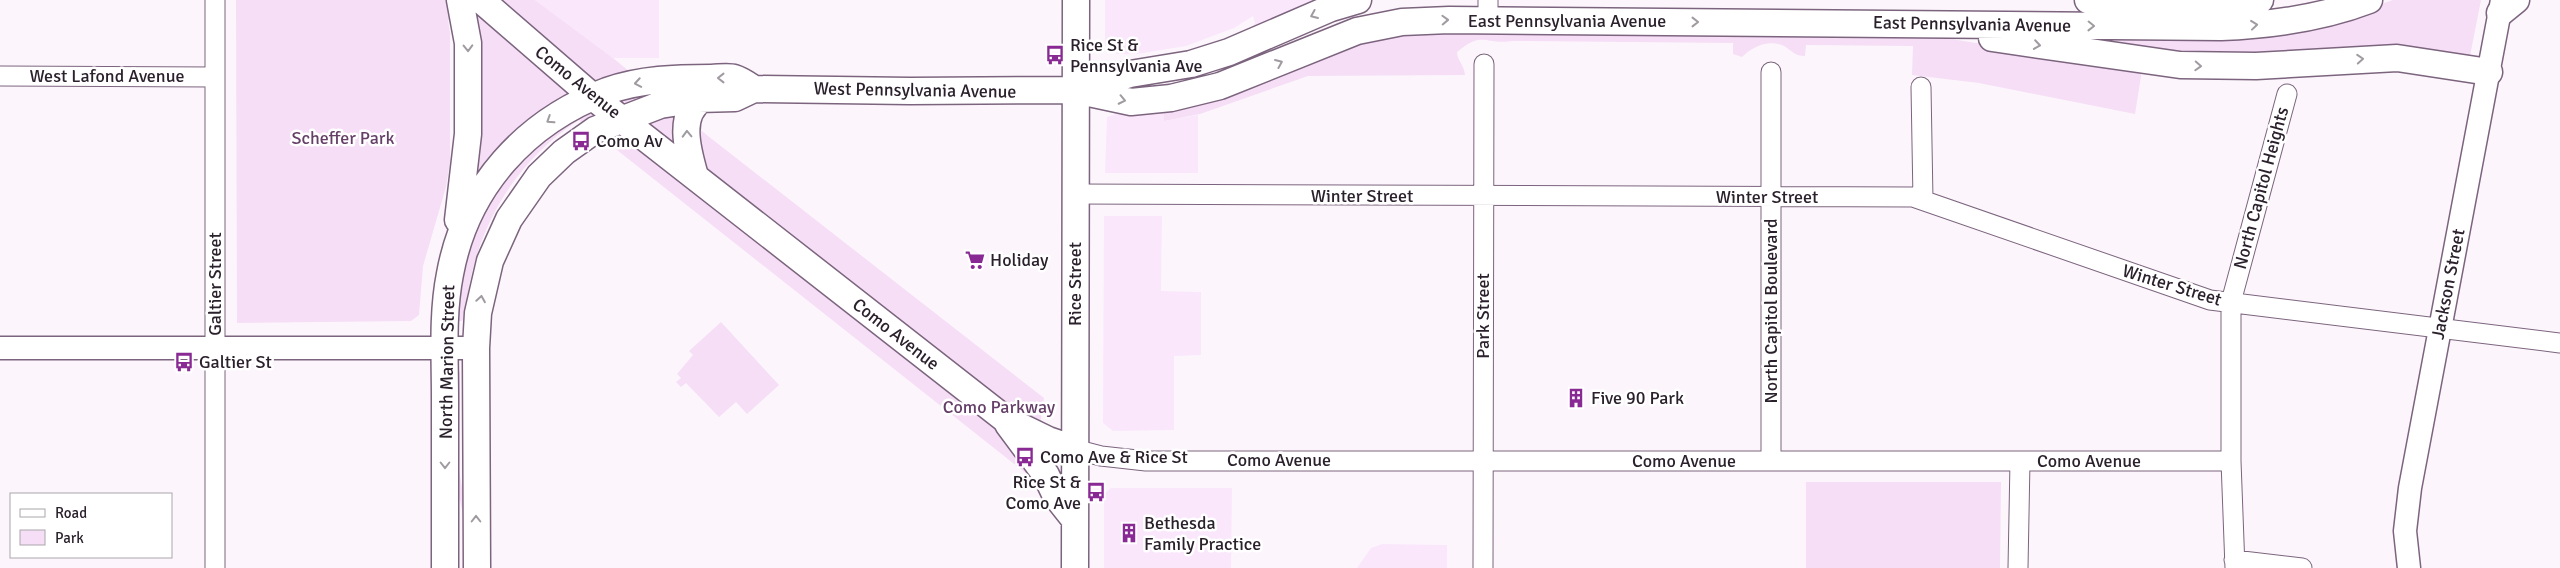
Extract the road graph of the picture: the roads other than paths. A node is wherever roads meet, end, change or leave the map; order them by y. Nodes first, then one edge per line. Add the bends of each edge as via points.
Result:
1 (215, 0) edge
2 (460, 0) edge
3 (481, 0) edge
4 (1076, 0) edge
5 (1358, 0) edge
6 (2088, 0) edge
7 (2260, 0) edge
8 (2369, 0) edge
9 (2506, 4) edge
10 (1488, 10) edge
11 (1902, 23) junction
12 (1484, 64) dead end
13 (1770, 72) dead end
14 (2489, 72) junction
15 (0, 76) edge
16 (214, 77) junction
17 (1921, 87) dead end
18 (754, 89) junction
19 (1075, 90) junction
20 (2287, 94) dead end
21 (593, 97) junction
22 (704, 98) junction
23 (621, 118) junction
24 (695, 176) junction
25 (1075, 194) junction
26 (1483, 196) junction
27 (1771, 197) junction
28 (1923, 200) junction
29 (455, 248) junction
30 (2231, 302) junction
31 (2440, 327) junction
32 (2560, 342) edge
33 (216, 347) junction
34 (446, 347) junction
35 (0, 348) edge
36 (476, 348) junction
37 (1005, 419) junction
38 (1074, 449) junction
39 (1483, 460) junction
40 (1771, 460) junction
41 (2020, 461) junction
42 (2231, 461) junction
43 (1075, 520) junction
44 (2235, 564) edge
45 (215, 568) edge
46 (445, 568) edge
47 (477, 568) edge
48 (1075, 568) edge
49 (1483, 568) edge
50 (2018, 568) edge
51 (2302, 568) edge
52 (2409, 568) edge

1 - 16 street, Galtier Street
2 -> 29 main road via 468,43 468,134
3 - 21 main road, Como Avenue
4 - 19 main road, Rice Street
5 -> 19 main road via 1331,8 1229,52 1191,64 1130,74
6 - 7 main road, East Pennsylvania Avenue via 2222,4
11 -> 8 main road, East Pennsylvania Avenue via 2239,26 2307,17
9 - 14 street, Jackson Street
10 -> 11 main road, East Pennsylvania Avenue
19 -> 10 main road, East Pennsylvania Avenue via 1131,102 1171,98 1220,86 1357,31
11 -> 14 main road via 2180,66 2256,66 2397,58
12 - 26 street, Park Street
13 - 27 street, North Capitol Boulevard
14 - 31 street, Jackson Street
15 - 16 street, West Lafond Avenue
16 - 33 street, Galtier Street
17 - 28 street
18 - 19 main road, West Pennsylvania Avenue
18 -> 21 main road, West Pennsylvania Avenue via 734,78 673,78 631,84
18 - 22 main road, West Pennsylvania Avenue via 735,98
19 - 25 main road, Rice Street
20 - 30 street, North Capitol Heights
21 - 23 main road, Como Avenue
21 -> 29 main road, North Marion Street via 542,125 507,156 478,195
22 - 23 main road, West Pennsylvania Avenue via 660,105
24 -> 22 main road via 688,146 687,121 693,106
23 - 24 main road, Como Avenue
36 -> 23 main road, North Marion Street via 478,313 486,272 503,230 518,205 539,176 564,152 595,130
24 - 37 main road, Como Avenue
25 - 26 street, Winter Street
25 - 38 main road, Rice Street
26 - 27 street, Winter Street
26 - 39 street, Park Street
27 - 28 street, Winter Street via 1913,197
27 - 40 street, North Capitol Boulevard
28 - 30 street, Winter Street via 2210,300
29 - 34 main road, North Marion Street via 446,307
30 - 31 street, Winter Street
30 - 42 street, North Capitol Heights
31 - 32 street, Winter Street
31 - 52 street, Jackson Street via 2407,510 2406,556
33 - 34 street
33 - 35 street
33 - 45 street, Galtier Street
34 - 36 street
34 -> 46 main road, North Marion Street
47 -> 36 main road, North Marion Street
37 - 38 main road, Como Avenue
37 - 43 main road
38 - 39 street, Como Avenue via 1101,456 1146,460
38 - 43 main road, Rice Street
39 - 40 street, Como Avenue
39 - 49 street, Park Street
40 - 41 street, Como Avenue
41 - 42 street, Como Avenue
41 - 50 street
42 - 44 street, North Capitol Heights
43 - 48 main road, Rice Street
44 - 51 street

